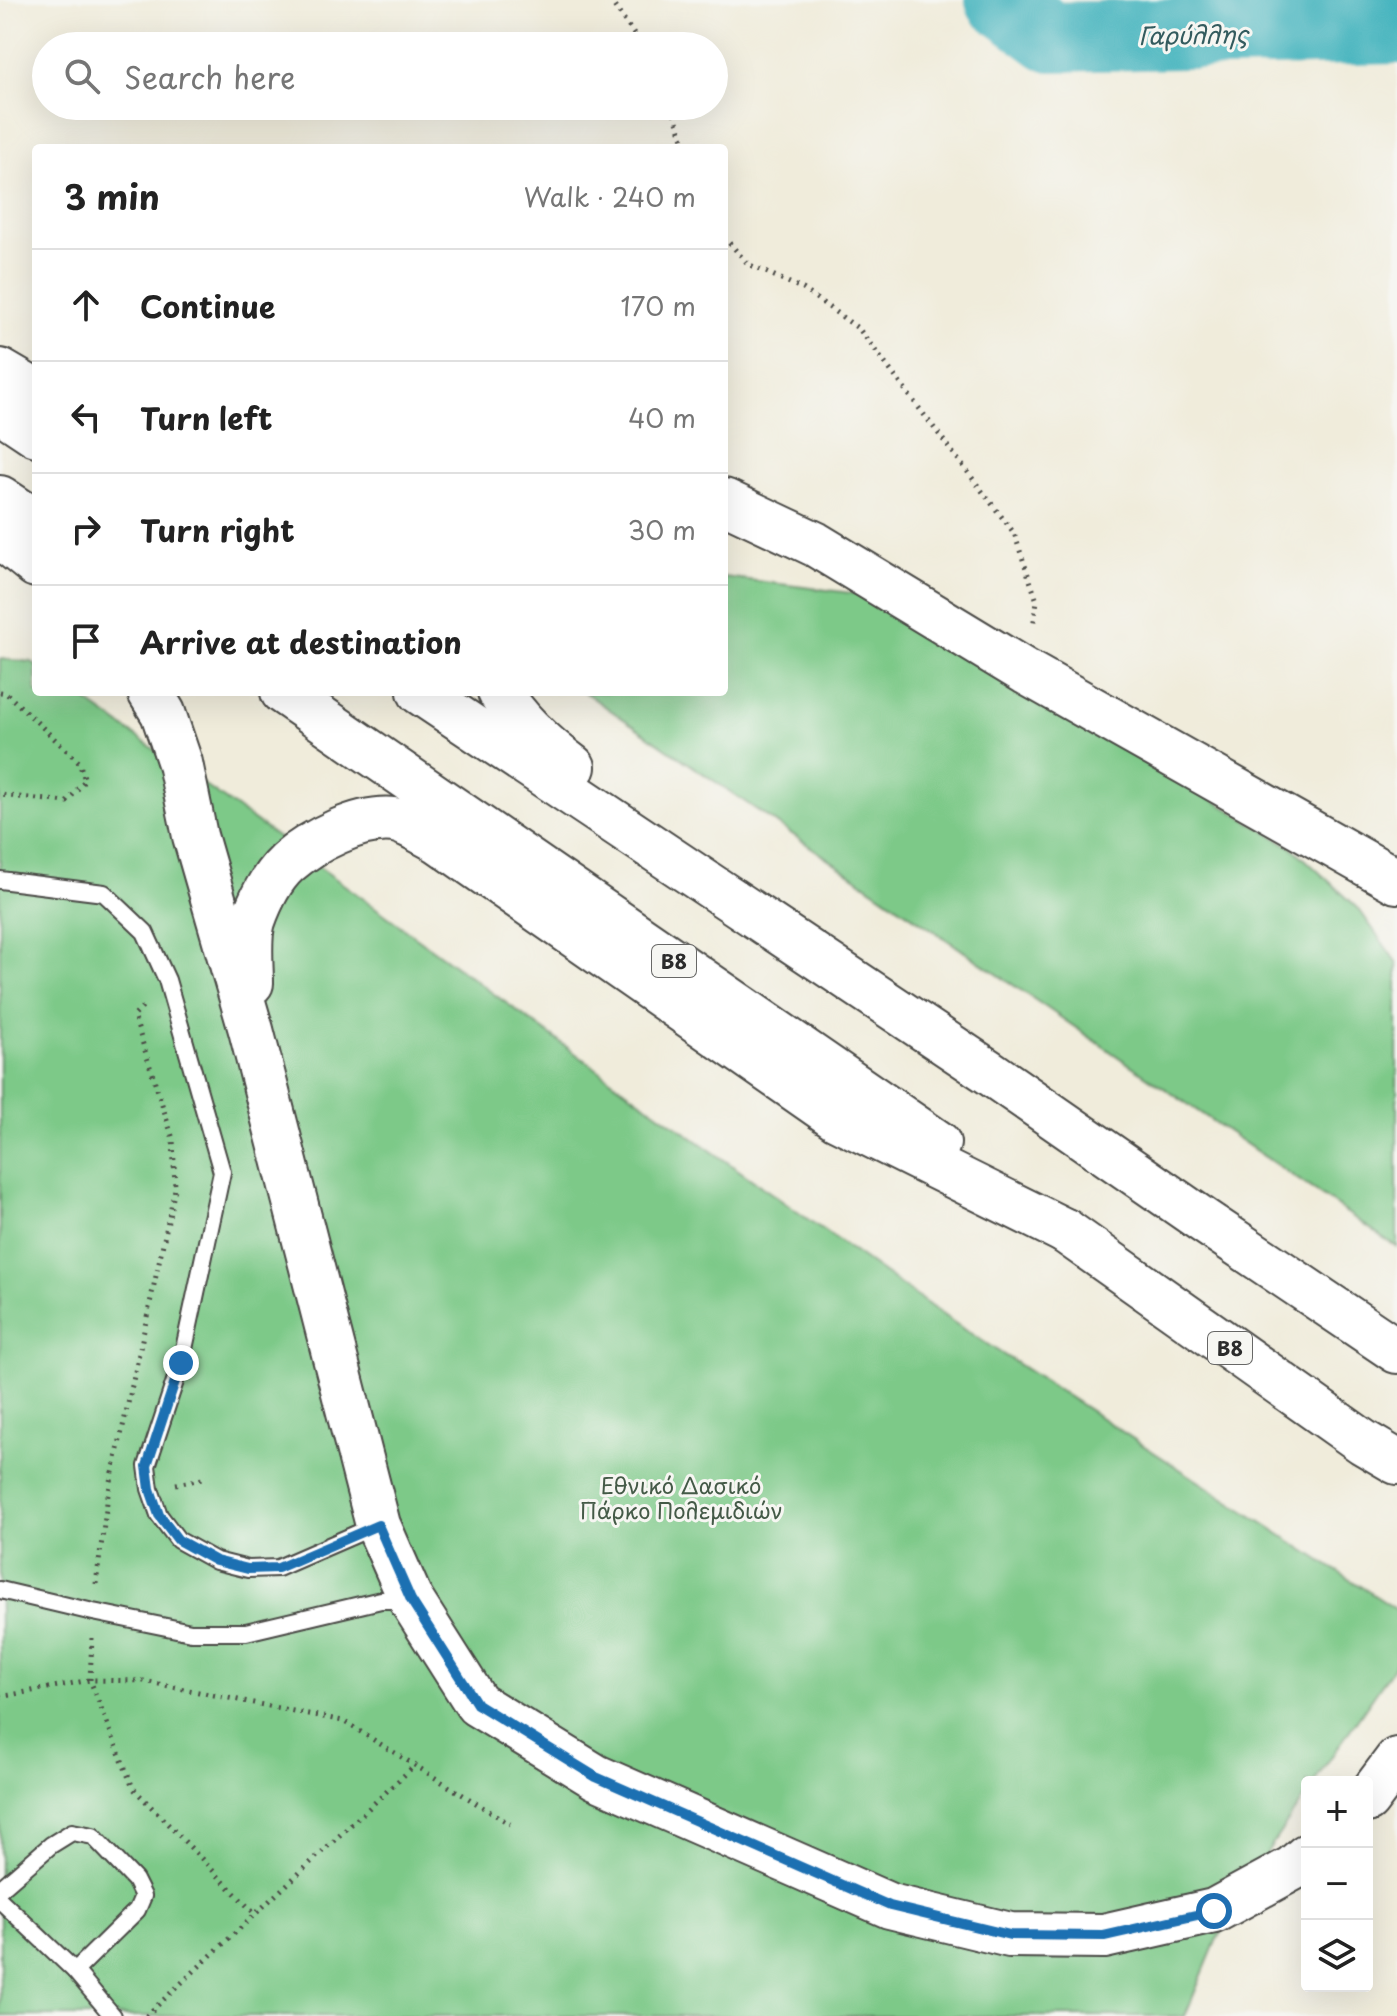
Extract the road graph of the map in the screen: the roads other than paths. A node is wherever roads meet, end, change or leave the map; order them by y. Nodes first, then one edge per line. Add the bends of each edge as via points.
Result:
1 (0, 371) edge
2 (32, 390) edge
3 (0, 410) edge
4 (32, 431) edge
5 (0, 498) edge
6 (728, 503) edge
7 (32, 519) edge
8 (0, 536) edge
9 (32, 562) edge
10 (152, 696) edge
11 (289, 696) edge
12 (426, 696) edge
13 (502, 696) edge
14 (0, 880) edge
15 (1397, 881) edge
16 (251, 1030) junction
17 (989, 1072) junction
18 (1065, 1231) junction
19 (1397, 1351) edge
20 (1397, 1462) edge
21 (378, 1525) junction
22 (0, 1590) edge
23 (411, 1600) junction
24 (1397, 1760) edge
25 (1373, 1792) edge
26 (1301, 1861) edge
27 (0, 1889) edge
28 (0, 1900) edge
29 (75, 1971) junction
30 (113, 2016) edge

1 - 2 main road
3 - 4 main road
5 - 7 main road
6 - 15 main road via 815,544 1026,672
8 - 9 main road
10 - 16 main road via 180,763 195,836
11 - 18 main road, B8
12 - 17 main road
13 - 17 main road via 548,748
14 - 21 lane via 104,893 145,932 167,980 222,1172 181,1363 147,1466 159,1515 178,1540 216,1561 248,1569 278,1568
16 - 18 main road via 252,925 265,892 286,865 338,830 395,820 439,841 837,1118
16 - 21 main road
17 - 19 main road
18 - 20 main road, B8
21 - 23 main road
22 - 23 lane via 191,1632 246,1632 381,1600
23 - 26 main road via 477,1704 596,1777 890,1906 1010,1935 1104,1936 1214,1911
24 - 25 main road
27 - 29 lane via 72,1832 93,1836 135,1880 143,1896 137,1910
28 - 29 lane
29 - 30 lane

